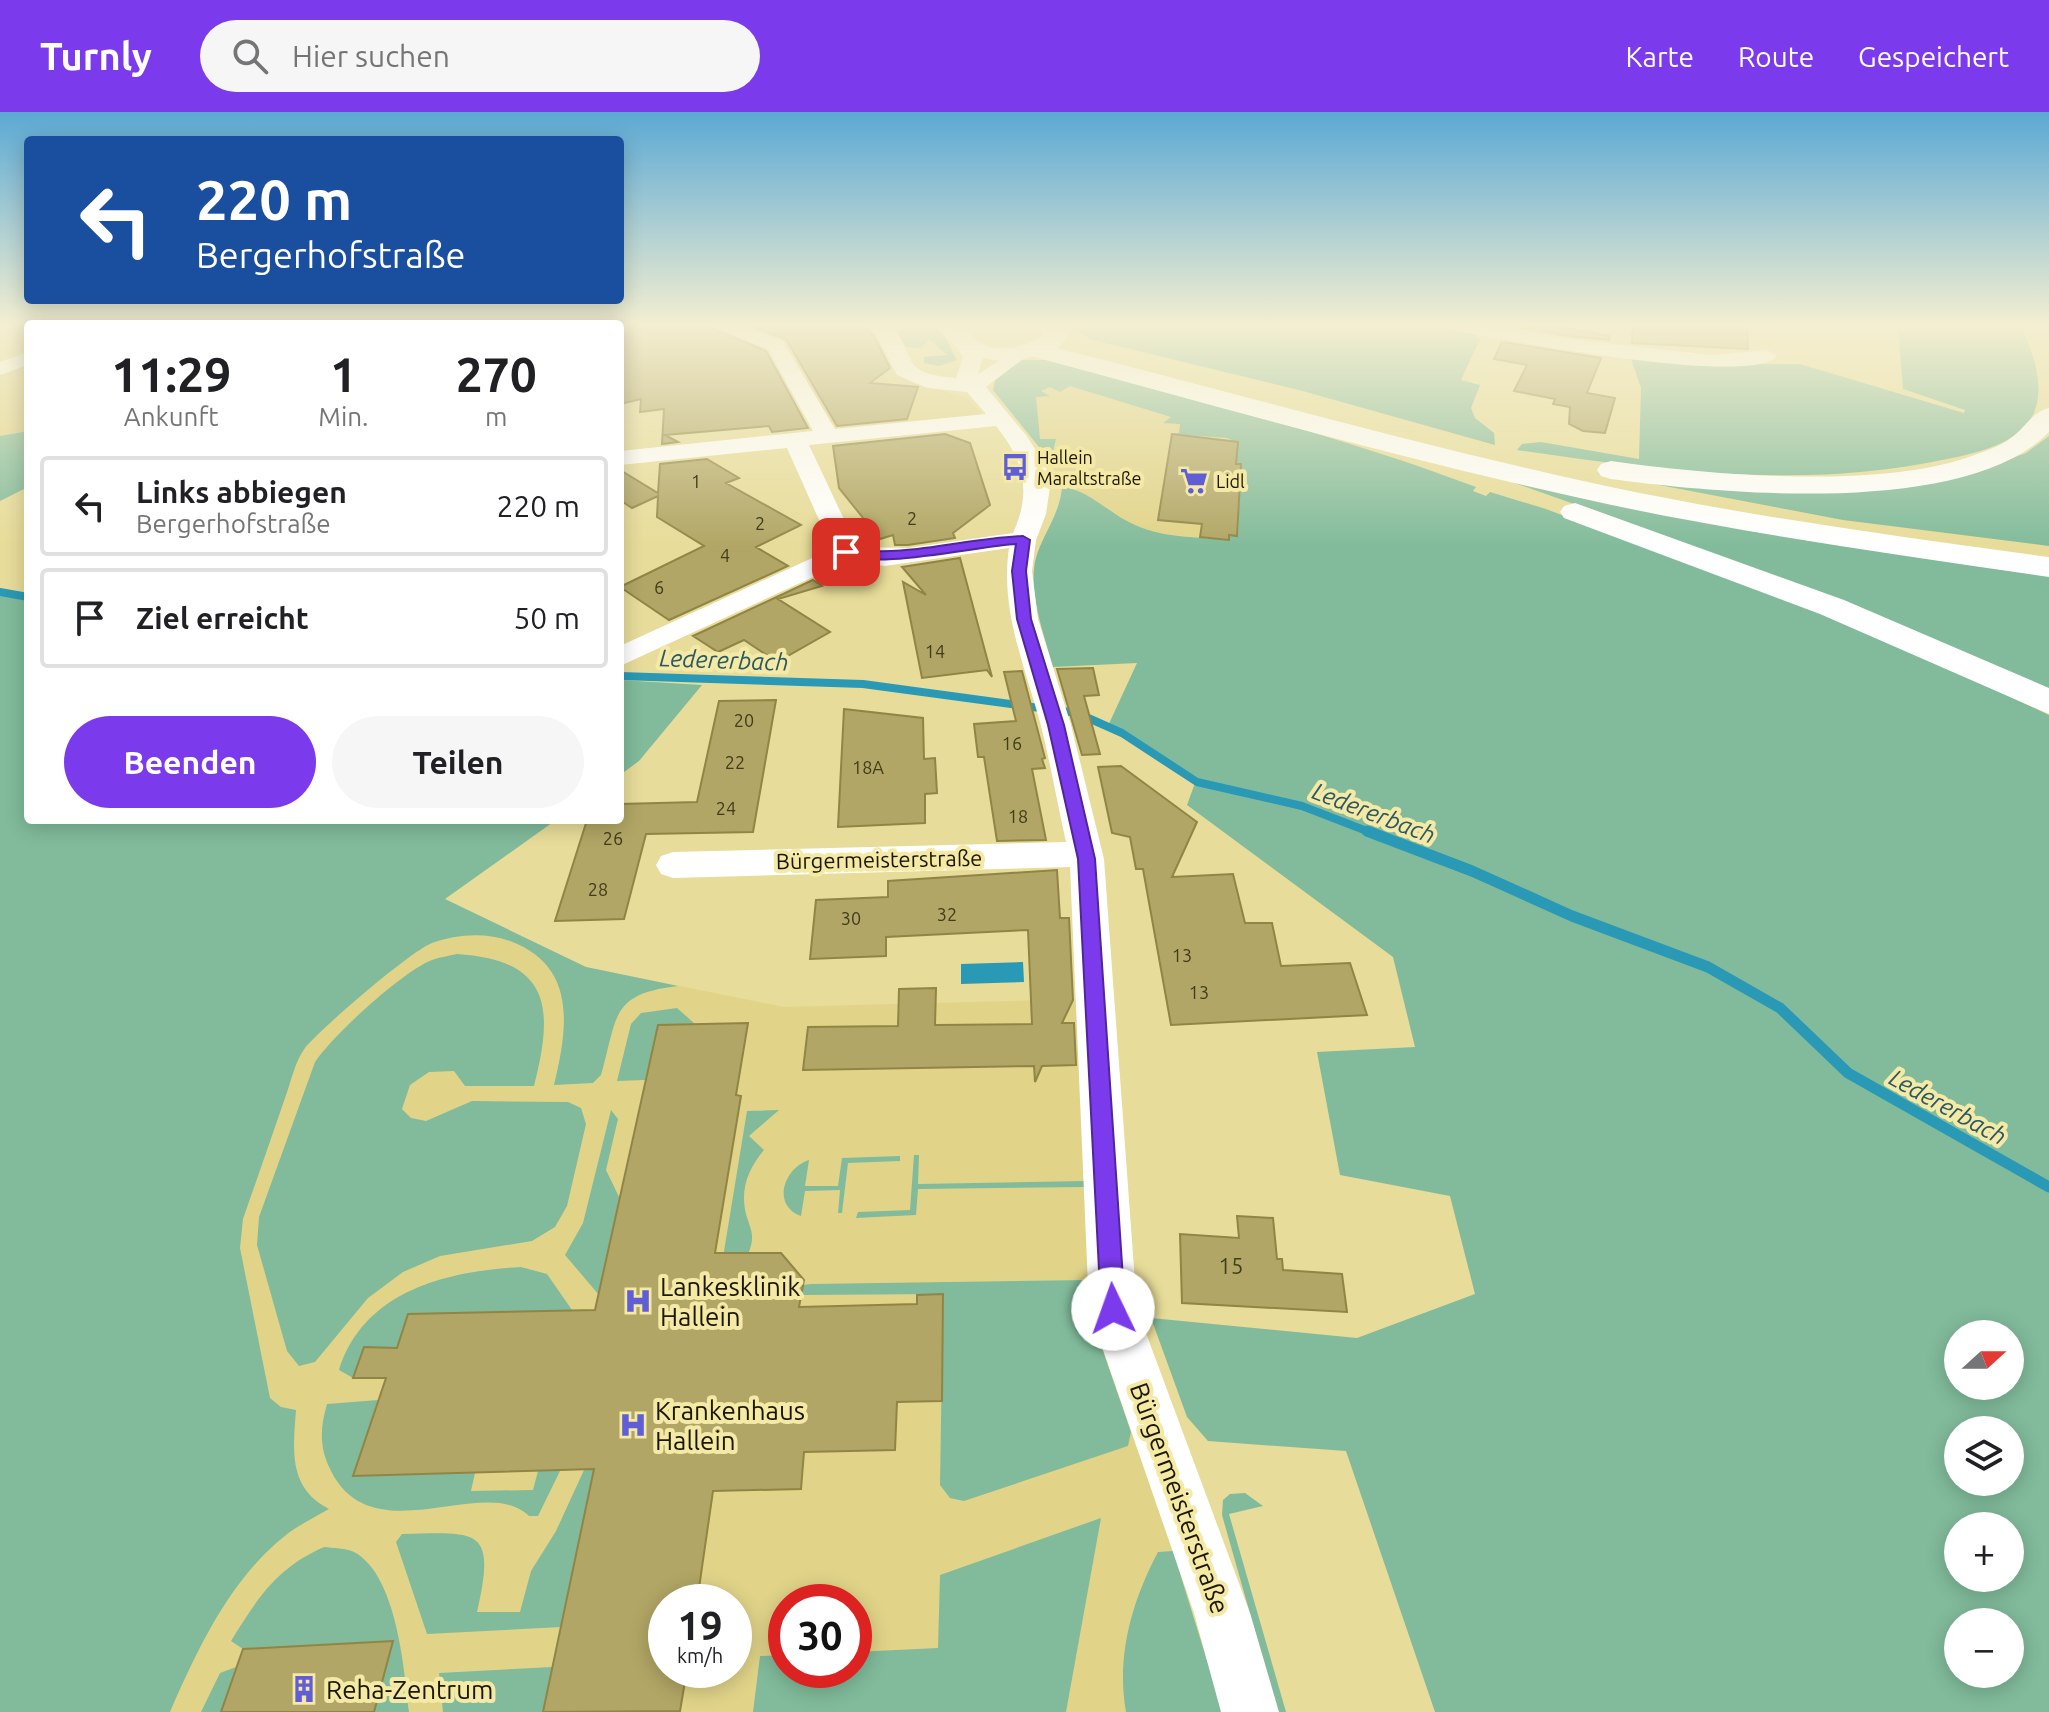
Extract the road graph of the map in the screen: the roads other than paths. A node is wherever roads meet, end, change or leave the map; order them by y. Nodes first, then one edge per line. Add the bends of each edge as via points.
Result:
1 (807, 398) edge
2 (990, 398) edge
3 (1234, 398) edge
4 (1274, 398) edge
5 (2049, 416) edge
6 (1001, 419) junction
7 (1365, 437) junction
8 (826, 438) junction
9 (1440, 441) junction
10 (796, 442) junction
11 (624, 458) edge
12 (1023, 540) junction
13 (846, 552) junction
14 (2049, 553) edge
15 (2049, 567) edge
16 (624, 655) edge
17 (2049, 702) edge
18 (1086, 854) junction
19 (673, 865) dead end
20 (1250, 1712) edge

1 - 8 street
2 - 6 street, Bürgermeisterstraße
3 - 7 main road
4 - 9 main road
5 - 9 main road via 2035,434 1981,463 1912,477 1837,483 1628,473
6 - 8 street
6 - 12 street, Bürgermeisterstraße via 1034,466 1038,487
7 - 15 main road via 1694,513
7 - 17 main road via 1832,607
8 - 10 street
9 - 14 main road via 1528,466 1790,517
10 - 11 street
10 - 13 street
12 - 13 street via 876,558
12 - 18 street, Bürgermeisterstraße via 1019,571 1024,619
13 - 16 street
18 - 19 street, Bürgermeisterstraße
18 - 20 street, Bürgermeisterstraße via 1113,1309 1222,1613

